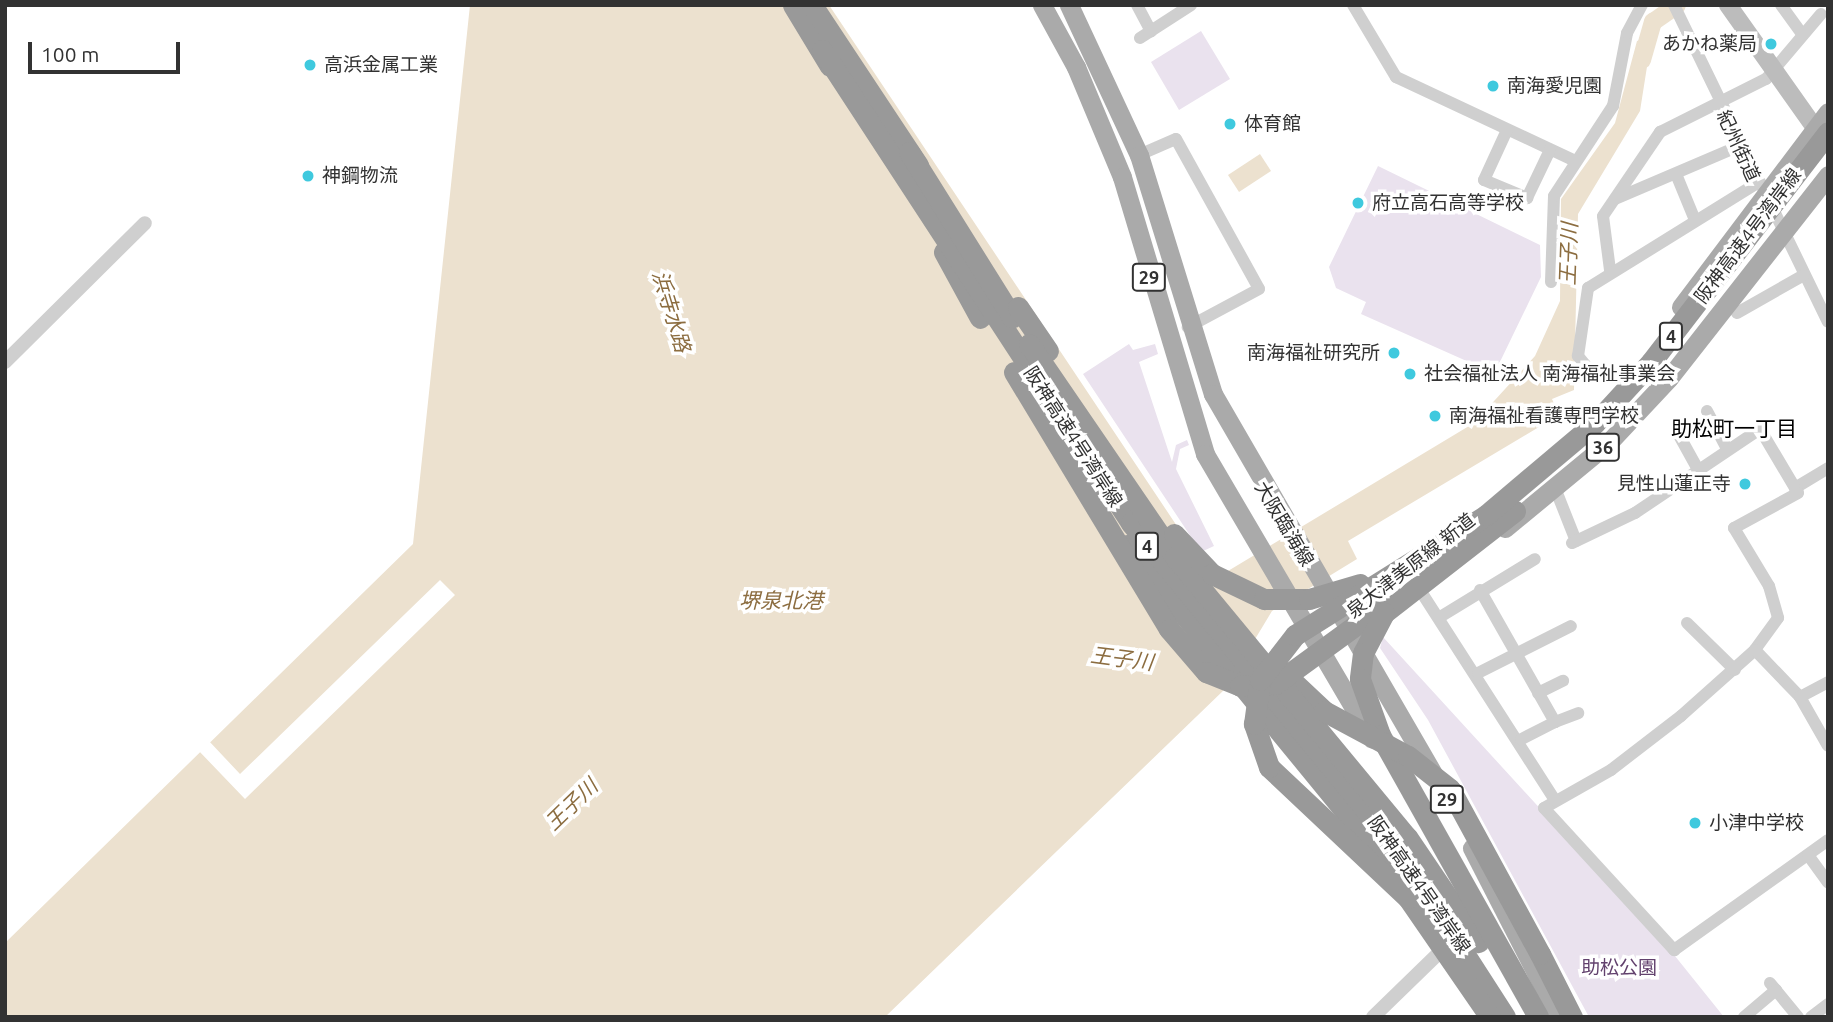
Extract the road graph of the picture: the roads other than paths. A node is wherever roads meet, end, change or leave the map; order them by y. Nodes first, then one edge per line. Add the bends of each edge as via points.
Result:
1 (793, 5) edge
2 (812, 5) edge
3 (1042, 5) edge
4 (1069, 5) edge
5 (1137, 5) edge
6 (1353, 5) edge
7 (1642, 5) edge
8 (1781, 5) edge
9 (1185, 7) edge
10 (1734, 8) edge
11 (1676, 10) edge
12 (1822, 11) edge
13 (1151, 30) junction
14 (1803, 35) junction
15 (1140, 38) dead end
16 (822, 50) junction
17 (1773, 70) junction
18 (1719, 105) junction
19 (1828, 112) edge
20 (1507, 130) junction
21 (1822, 130) edge
22 (1739, 146) junction
23 (1828, 146) edge
24 (1550, 150) junction
25 (909, 152) junction
26 (1139, 155) junction
27 (1828, 155) edge
28 (1575, 161) junction
29 (1676, 174) junction
30 (1828, 175) edge
31 (1759, 191) junction
32 (1615, 199) junction
33 (1695, 220) junction
34 (145, 223) dead end
35 (1782, 234) junction
36 (1610, 270) junction
37 (1804, 275) junction
38 (1551, 282) dead end
39 (1737, 313) dead end
40 (1828, 322) edge
41 (1188, 327) junction
42 (5, 362) edge
43 (1625, 378) junction
44 (1707, 411) dead end
45 (1044, 420) junction
46 (1680, 437) dead end
47 (1727, 449) junction
48 (1828, 468) edge
49 (1698, 470) junction
50 (1555, 488) junction
51 (1795, 488) junction
52 (1490, 520) junction
53 (1175, 557) junction
54 (1535, 559) dead end
55 (1420, 590) junction
56 (1480, 590) junction
57 (1344, 617) junction
58 (1440, 617) junction
59 (1687, 623) dead end
60 (1571, 626) dead end
61 (1359, 640) junction
62 (1320, 650) junction
63 (1755, 650) junction
64 (1516, 654) junction
65 (1735, 670) junction
66 (1478, 673) junction
67 (1563, 681) dead end
68 (1826, 686) edge
69 (1538, 693) junction
70 (1800, 697) junction
71 (1577, 713) dead end
72 (1555, 722) junction
73 (1521, 739) junction
74 (1828, 746) edge
75 (1555, 800) junction
76 (1828, 840) edge
77 (1808, 855) junction
78 (1828, 883) edge
79 (1476, 920) junction
80 (1449, 943) junction
81 (1828, 1004) edge
82 (1749, 1009) edge
83 (1373, 1017) edge
84 (1490, 1017) edge
85 (1495, 1017) edge
86 (1505, 1017) edge
87 (1521, 1017) edge
88 (1530, 1017) edge
89 (1538, 1017) edge
90 (1559, 1017) edge
91 (1572, 1017) edge
92 (1798, 1017) edge
93 (1811, 1017) edge

1 - 16 highway, 阪神高速4号湾岸線 / 4
2 - 25 highway, 阪神高速4号湾岸線 / 4
3 - 62 main road, 大阪臨海線 / 29 via 1076,67 1122,177 1205,454
4 - 26 main road, 大阪臨海線 / 29
5 - 13 street
6 - 20 street via 1396,77
7 - 28 street via 1627,33 1613,106
8 - 14 street
9 - 13 street
10 - 17 main road
11 - 18 street, 紀州街道
12 - 14 street
13 - 15 street
14 - 17 street
16 - 45 highway, bridge
16 - 86 highway, 阪神高速4号湾岸線 / 4, bridge via 1131,523 1395,846
17 - 18 street
17 - 21 main road
18 - 22 street, 紀州街道
18 - 32 street via 1660,132
19 - 21 main road, 泉大津美原線 新道 / 36
20 - 24 street
20 - 24 street via 1484,180 1527,198
21 - 23 main road
21 - 31 main road, 泉大津美原線 新道 / 36
21 - 52 highway, 阪神高速4号湾岸線 / 4, bridge via 1623,393
22 - 29 street
22 - 31 street, 紀州街道
24 - 28 street
25 - 52 highway, bridge via 1150,502 1223,582 1278,601 1324,596 1379,576
25 - 53 highway, 阪神高速4号湾岸線 / 4, bridge
26 - 41 main road, 大阪臨海線 / 29
26 - 41 street via 1176,139 1259,289
27 - 52 highway, 阪神高速4号湾岸線 / 4, bridge via 1632,404
28 - 38 street via 1549,215
29 - 32 street
29 - 33 street
30 - 35 main road, 泉大津美原線 新道 / 36
31 - 33 street
31 - 35 street, 紀州街道
31 - 43 main road, 泉大津美原線 新道 / 36
32 - 36 street via 1603,216
33 - 36 street
34 - 42 street
35 - 37 street, 紀州街道
35 - 50 main road, 泉大津美原線 新道 / 36 via 1669,378
36 - 43 street via 1588,288 1577,356 1588,368
37 - 39 street
37 - 40 street, 紀州街道
41 - 57 main road, 大阪臨海線 / 29 via 1229,429
43 - 57 main road, 泉大津美原線 新道 / 36 via 1502,497
44 - 47 street
45 - 52 highway, bridge via 1180,645 1206,672 1240,686 1275,684 1296,674
45 - 80 highway, bridge via 1167,598 1329,787
46 - 49 street
47 - 49 street
47 - 51 street via 1760,429
48 - 51 street
49 - 50 street via 1635,513 1574,542
50 - 55 main road, 泉大津美原線 新道 / 36
51 - 63 street via 1798,493 1734,528 1778,607 1778,618
52 - 84 highway, bridge via 1295,635 1265,670 1254,709 1262,753 1279,779 1402,891
52 - 89 highway, bridge via 1384,613 1363,653 1360,679 1380,736
53 - 87 highway, 阪神高速4号湾岸線 / 4, bridge via 1407,837
53 - 91 highway, bridge via 1324,711 1408,756 1450,789
54 - 56 street
55 - 58 street
55 - 61 main road, 泉大津美原線 新道 / 36
56 - 58 street
56 - 64 street
57 - 61 main road, 大阪臨海線 / 29
57 - 62 main road, 泉大津美原線 新道 / 36
58 - 66 street
59 - 65 street
60 - 64 street
61 - 62 main road, 泉大津美原線 新道 / 36
61 - 90 main road, 大阪臨海線 / 29
62 - 79 main road, 大阪臨海線 / 29
63 - 65 street
63 - 70 street
64 - 66 street
64 - 69 street
65 - 75 street via 1611,769
66 - 73 street
67 - 69 street
68 - 70 street
69 - 72 street
70 - 74 street
71 - 72 street
72 - 73 street
73 - 75 street
75 - 77 street via 1544,807 1674,950
76 - 77 street
77 - 78 street
79 - 80 street
79 - 88 main road, 大阪臨海線 / 29
80 - 83 street
80 - 85 main road
81 - 93 street
82 - 92 street via 1773,986

